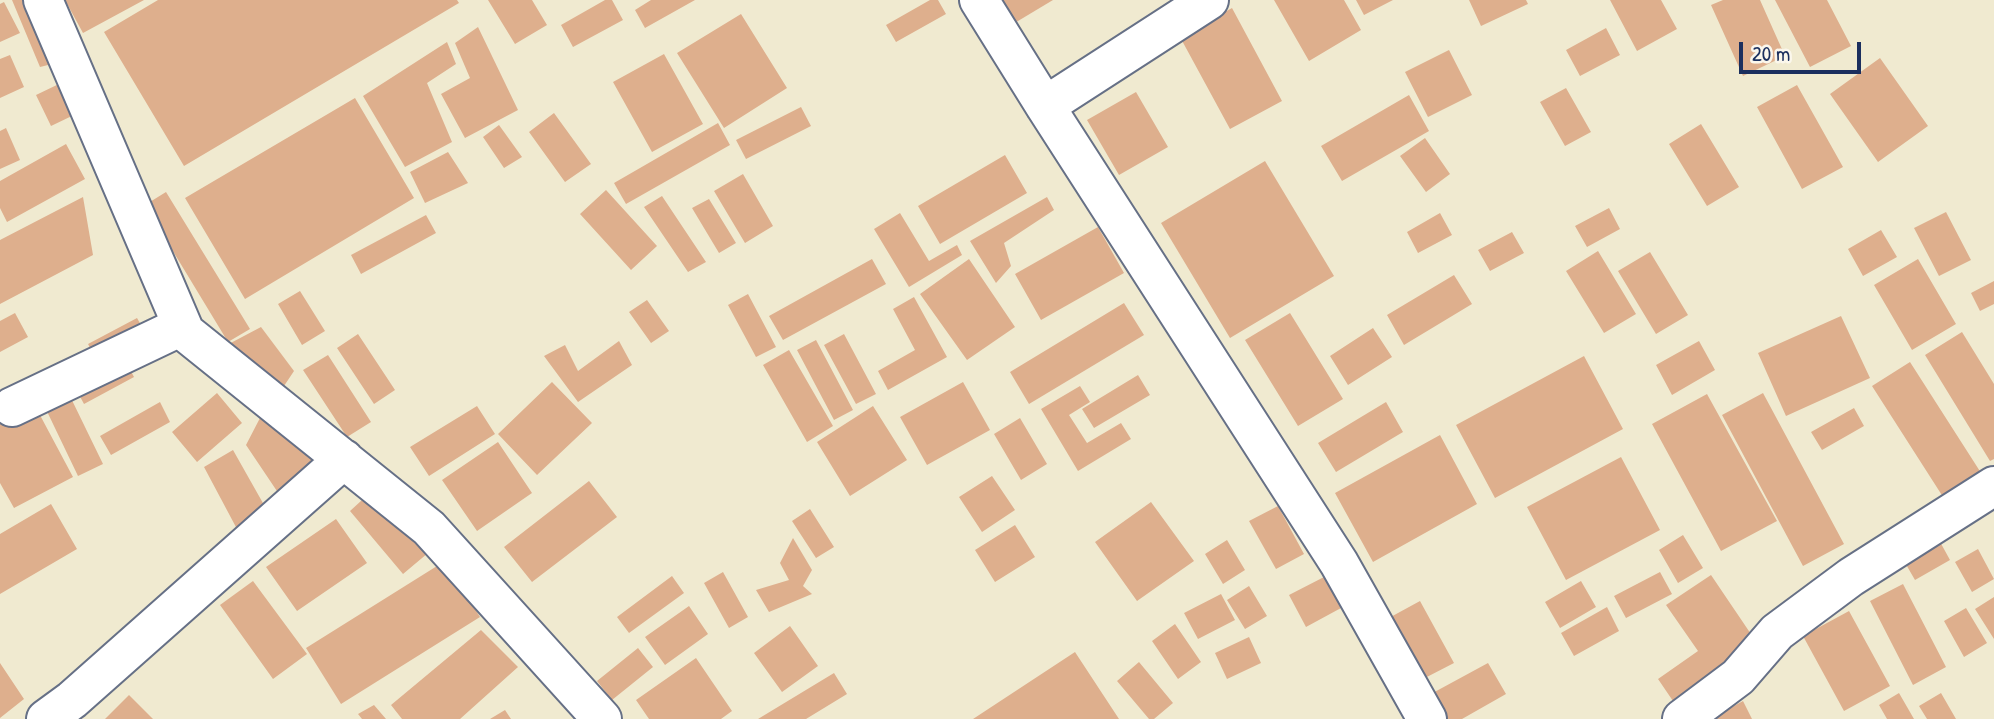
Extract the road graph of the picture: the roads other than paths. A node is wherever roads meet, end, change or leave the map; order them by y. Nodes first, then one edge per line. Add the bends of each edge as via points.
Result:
1 (43, 0) edge
2 (979, 0) edge
3 (1209, 0) edge
4 (1045, 106) junction
5 (182, 326) junction
6 (12, 408) dead end
7 (344, 459) junction
8 (1994, 486) edge
9 (46, 719) edge
10 (602, 719) edge
11 (1427, 719) edge
12 (1682, 719) edge

1 - 5 street
2 - 4 street
3 - 4 street
4 - 11 street via 1339,563
5 - 6 street
5 - 7 street
7 - 9 street
7 - 10 street via 429,528
8 - 12 street via 1851,577 1787,624 1738,677

